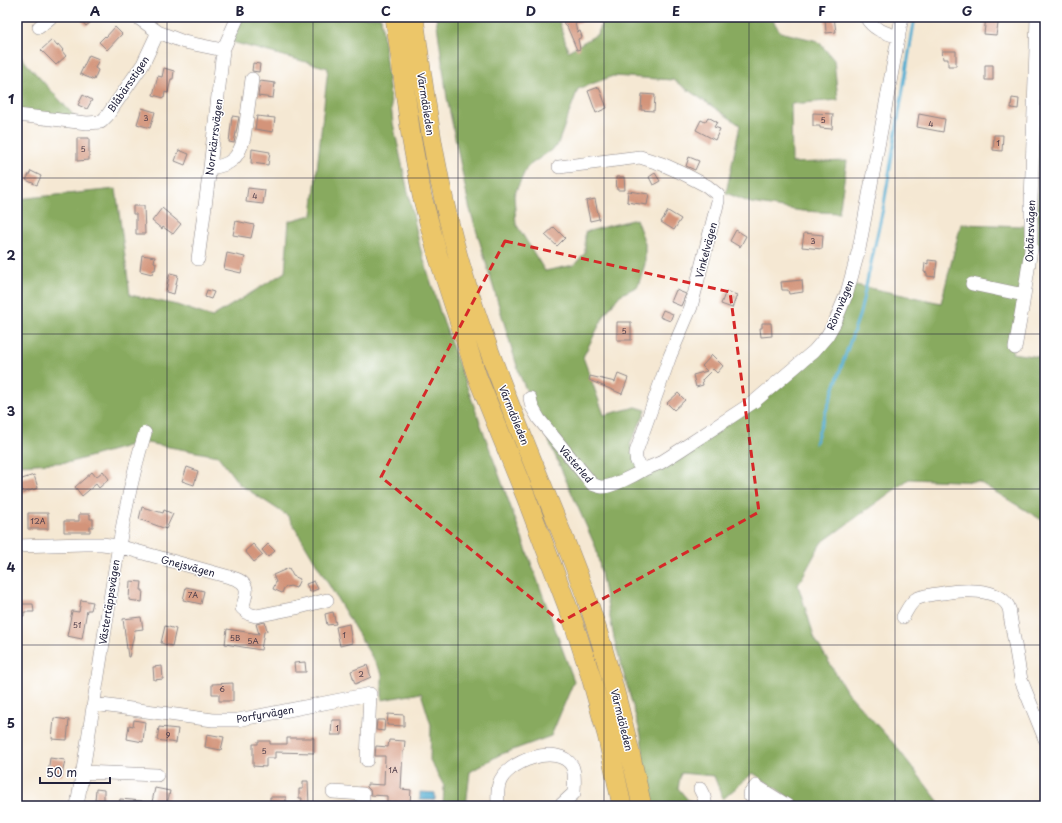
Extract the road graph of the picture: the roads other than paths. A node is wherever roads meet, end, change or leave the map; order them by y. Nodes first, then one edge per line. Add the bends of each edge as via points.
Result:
1 (51, 17) edge
2 (137, 17) edge
3 (238, 17) edge
4 (395, 17) edge
5 (414, 17) edge
6 (866, 17) edge
7 (902, 17) edge
8 (1037, 17) edge
9 (39, 27) dead end
10 (158, 32) junction
11 (899, 37) junction
12 (223, 50) junction
13 (252, 79) dead end
14 (17, 115) edge
15 (559, 167) dead end
16 (210, 168) junction
17 (198, 259) dead end
18 (972, 284) dead end
19 (1024, 295) junction
20 (1015, 348) dead end
21 (530, 398) dead end
22 (145, 433) dead end
23 (641, 466) junction
24 (17, 546) edge
25 (118, 546) junction
26 (328, 600) dead end
27 (903, 617) dead end
28 (94, 704) junction
29 (1045, 739) edge
30 (367, 760) dead end
31 (82, 772) junction
32 (157, 775) dead end
33 (700, 789) dead end
34 (333, 792) dead end
35 (76, 806) edge
36 (363, 806) edge
37 (498, 806) edge
38 (560, 806) edge
39 (622, 806) edge
40 (642, 806) edge
41 (706, 806) edge
42 (765, 806) edge
43 (788, 806) edge

1 - 9 street
2 - 10 street
3 - 12 street, Norrkärrsvägen
4 - 39 highway, Värmdöleden via 411,136 422,196 438,256 477,376 573,621 607,735
5 - 40 highway, Värmdöleden via 424,96 452,235 502,387 592,613 614,688
6 - 11 street via 874,27
7 - 11 street, Rönnvägen
8 - 19 street, Oxbärsvägen via 1031,249
10 - 12 street via 184,42
10 - 14 street, Blåbärsstigen via 143,64 101,122 87,123
11 - 23 street, Rönnvägen via 859,248 847,293 827,336 814,352 755,401 660,463
12 - 16 street, Norrkärrsvägen
13 - 16 street via 241,148 225,165
15 - 23 street, Vinkelvägen via 640,157 682,173 718,195 691,307 670,356 636,452 635,458
16 - 17 street, Norrkärrsvägen
18 - 19 street
19 - 20 street, Oxbärsvägen
21 - 23 street, Västerled via 538,419 592,484 602,487 628,478
22 - 25 street, Västertäppsvägen
24 - 25 street, Gnejsvägen
25 - 26 street, Gnejsvägen via 240,581 246,589 242,608 256,616
25 - 28 street, Västertäppsvägen
27 - 29 street via 912,602 928,595 977,591 992,594 1003,601 1008,606 1021,680
28 - 30 street, Porfyrvägen via 213,720 238,720 370,694
28 - 31 street, Västertäppsvägen
31 - 32 street
31 - 35 street, Västertäppsvägen
33 - 41 street
34 - 36 street via 363,794
37 - 38 street via 499,785 503,776 528,759 542,756 555,756 572,766 575,778 574,794
42 - 43 street via 750,795 756,786

